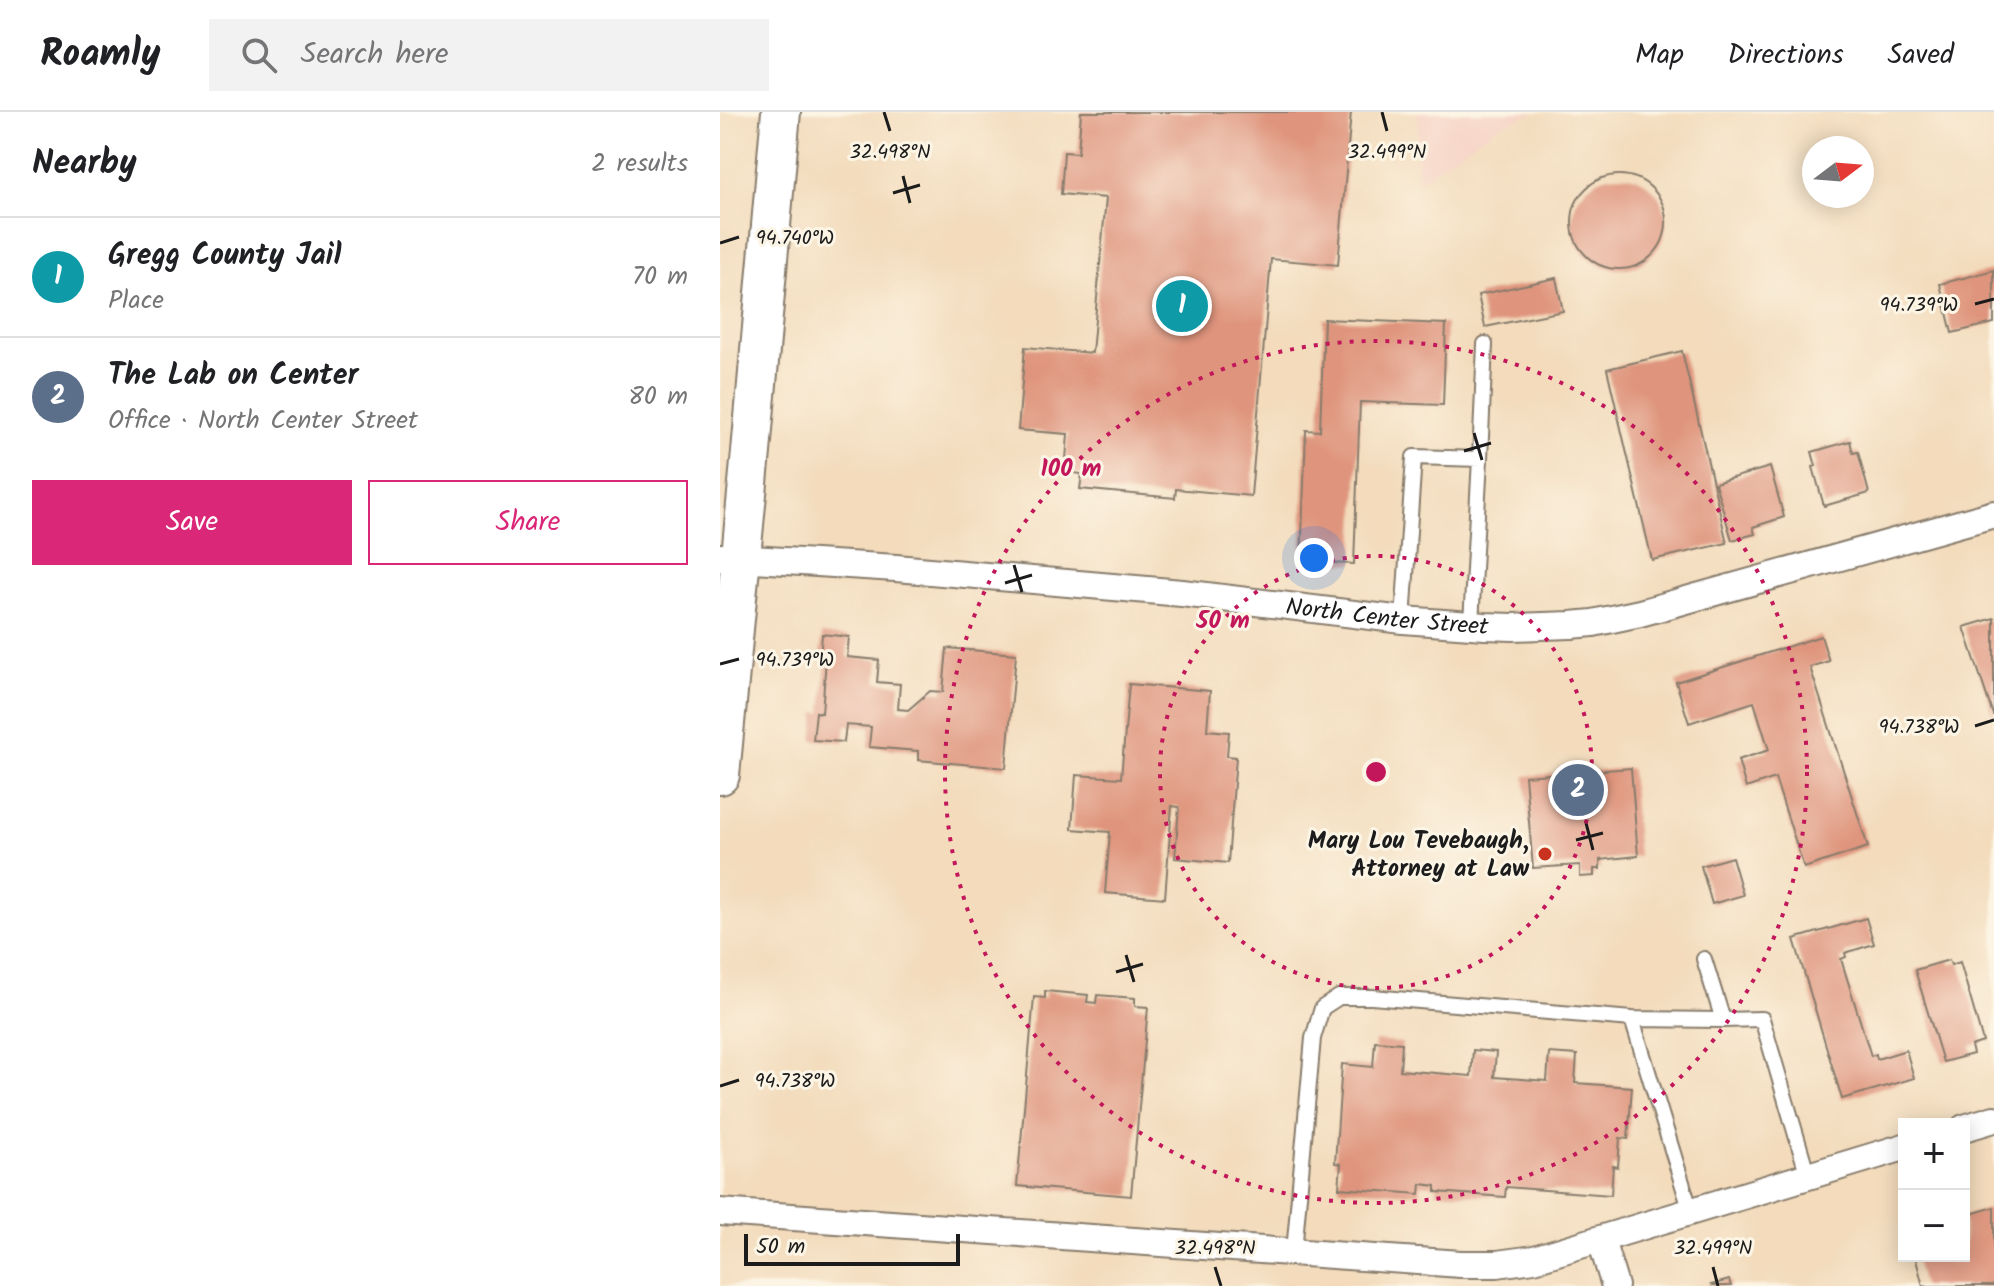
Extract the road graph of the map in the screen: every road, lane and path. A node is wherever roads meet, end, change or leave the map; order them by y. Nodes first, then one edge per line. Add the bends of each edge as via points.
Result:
1 (781, 112) edge
2 (1485, 344) dead end
3 (1480, 459) junction
4 (1994, 514) edge
5 (730, 558) edge
6 (1403, 620) junction
7 (1471, 624) junction
8 (720, 775) edge
9 (1704, 959) dead end
10 (1632, 1019) junction
11 (1723, 1020) junction
12 (1994, 1119) edge
13 (1970, 1126) edge
14 (1898, 1149) edge
15 (1808, 1176) junction
16 (720, 1212) edge
17 (1691, 1212) junction
18 (1601, 1240) junction
19 (1294, 1252) junction
20 (1615, 1286) edge

1 - 5 street
2 - 3 lane
3 - 6 lane via 1414,457
3 - 7 lane
4 - 7 street, North Center Street via 1609,620 1545,627
5 - 6 street, North Center Street via 1182,593
5 - 8 street
6 - 7 street, North Center Street
9 - 11 lane
10 - 11 lane
10 - 17 lane
10 - 19 lane via 1372,997 1339,997 1322,1008 1313,1038
11 - 15 lane via 1762,1019
12 - 13 street
14 - 15 street
15 - 17 street
16 - 19 street
17 - 18 street
18 - 19 street via 1497,1264
18 - 20 street

